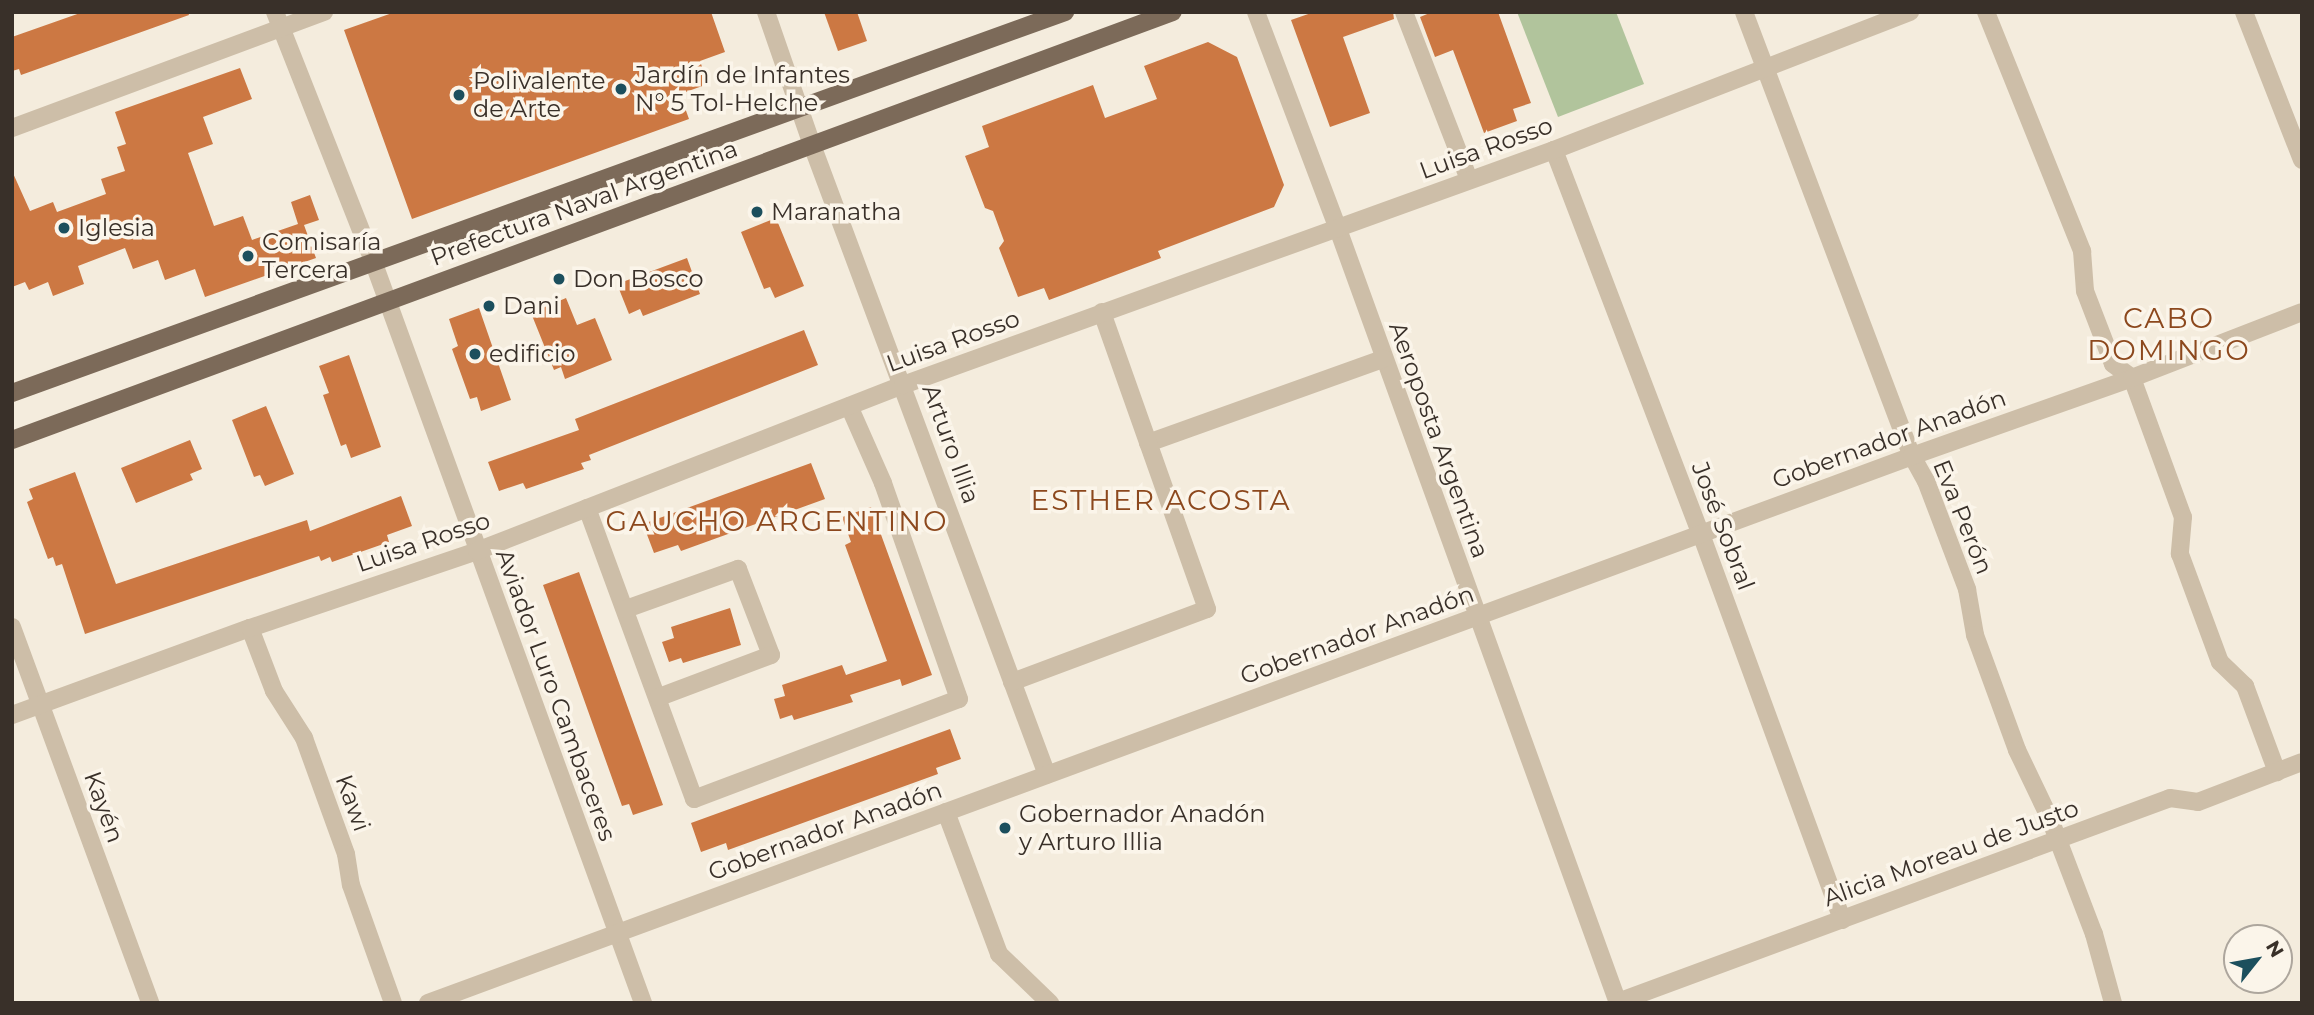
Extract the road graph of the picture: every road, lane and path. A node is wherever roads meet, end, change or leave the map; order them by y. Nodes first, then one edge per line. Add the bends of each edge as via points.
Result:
1 (324, 12) edge
2 (766, 12) edge
3 (1065, 12) edge
4 (1173, 12) edge
5 (1255, 12) edge
6 (1404, 12) edge
7 (1744, 12) edge
8 (1910, 12) edge
9 (1986, 12) edge
10 (2245, 12) edge
11 (278, 20) edge
12 (1764, 68) junction
13 (802, 109) junction
14 (12, 128) edge
15 (812, 145) junction
16 (1554, 150) junction
17 (2302, 160) edge
18 (1469, 180) junction
19 (1338, 229) junction
20 (373, 261) junction
21 (385, 302) junction
22 (1102, 312) junction
23 (2302, 312) edge
24 (1383, 359) junction
25 (2132, 378) junction
26 (903, 385) junction
27 (12, 393) edge
28 (849, 406) junction
29 (12, 440) edge
30 (1148, 443) junction
31 (1912, 456) junction
32 (587, 508) junction
33 (1700, 534) junction
34 (477, 551) junction
35 (626, 609) junction
36 (1477, 617) junction
37 (12, 627) edge
38 (250, 628) junction
39 (1012, 682) junction
40 (659, 697) junction
41 (40, 704) junction
42 (12, 715) edge
43 (2302, 762) edge
44 (2277, 772) junction
45 (1047, 775) junction
46 (946, 812) junction
47 (2056, 840) junction
48 (1842, 920) junction
49 (617, 934) junction
50 (1618, 1002) edge
51 (150, 1003) edge
52 (393, 1003) edge
53 (428, 1003) edge
54 (643, 1003) edge
55 (1050, 1003) edge
56 (2113, 1003) edge

1 - 11 street
2 - 13 street, Arturo Illia
3 - 13 main road, Prefectura Naval Argentina
4 - 15 main road, Prefectura Naval Argentina
5 - 19 street, Aeroposta Argentina
6 - 18 street
7 - 12 street, Eva Perón
8 - 12 street, Luisa Rosso
9 - 25 street via 2082,251 2085,291 2113,364
10 - 17 street
11 - 14 street
11 - 20 street, Aviador Luro Cambaceres
12 - 16 street, Luisa Rosso
12 - 31 street, Eva Perón
13 - 15 street, Arturo Illia
13 - 20 main road, Prefectura Naval Argentina
15 - 21 main road, Prefectura Naval Argentina
15 - 26 street, Arturo Illia
16 - 18 street, Luisa Rosso
16 - 33 street, José Sobral
18 - 19 street, Luisa Rosso
19 - 22 street, Luisa Rosso
19 - 24 street, Aeroposta Argentina
20 - 21 street, Aviador Luro Cambaceres
20 - 27 main road, Prefectura Naval Argentina
21 - 29 main road, Prefectura Naval Argentina
21 - 34 street, Aviador Luro Cambaceres
22 - 26 street, Luisa Rosso
22 - 30 street
23 - 25 street, Gobernador Anadón
24 - 30 street
24 - 36 street, Aeroposta Argentina
25 - 31 street, Gobernador Anadón
25 - 44 street via 2183,517 2180,554 2220,663 2245,686
26 - 28 street, Luisa Rosso
26 - 39 street, Arturo Illia
28 - 32 street, Luisa Rosso
28 - 40 street via 883,483 959,699 694,799
30 - 39 street via 1207,610
31 - 33 street, Gobernador Anadón
31 - 47 street, Eva Perón via 1967,589 1975,635 2017,750
32 - 34 street, Luisa Rosso
32 - 35 street
33 - 36 street, Gobernador Anadón
33 - 48 street, José Sobral
34 - 38 street, Luisa Rosso
34 - 49 street, Aviador Luro Cambaceres
35 - 40 street
35 - 40 street via 738,569 771,655
36 - 45 street, Gobernador Anadón
36 - 50 street, Aeroposta Argentina
37 - 41 street, Kayén
38 - 41 street, Luisa Rosso
38 - 52 street, Kawi via 274,691 304,738
39 - 45 street, Arturo Illia
41 - 42 street, Luisa Rosso
41 - 51 street, Kayén
43 - 44 street, Alicia Moreau de Justo
44 - 47 street, Alicia Moreau de Justo via 2198,802 2170,797
45 - 46 street, Gobernador Anadón
46 - 49 street, Gobernador Anadón
46 - 55 street via 999,954
47 - 48 street, Alicia Moreau de Justo
47 - 56 street, Eva Perón via 2094,934
48 - 50 street, Alicia Moreau de Justo
49 - 53 street, Gobernador Anadón
49 - 54 street, Aviador Luro Cambaceres

